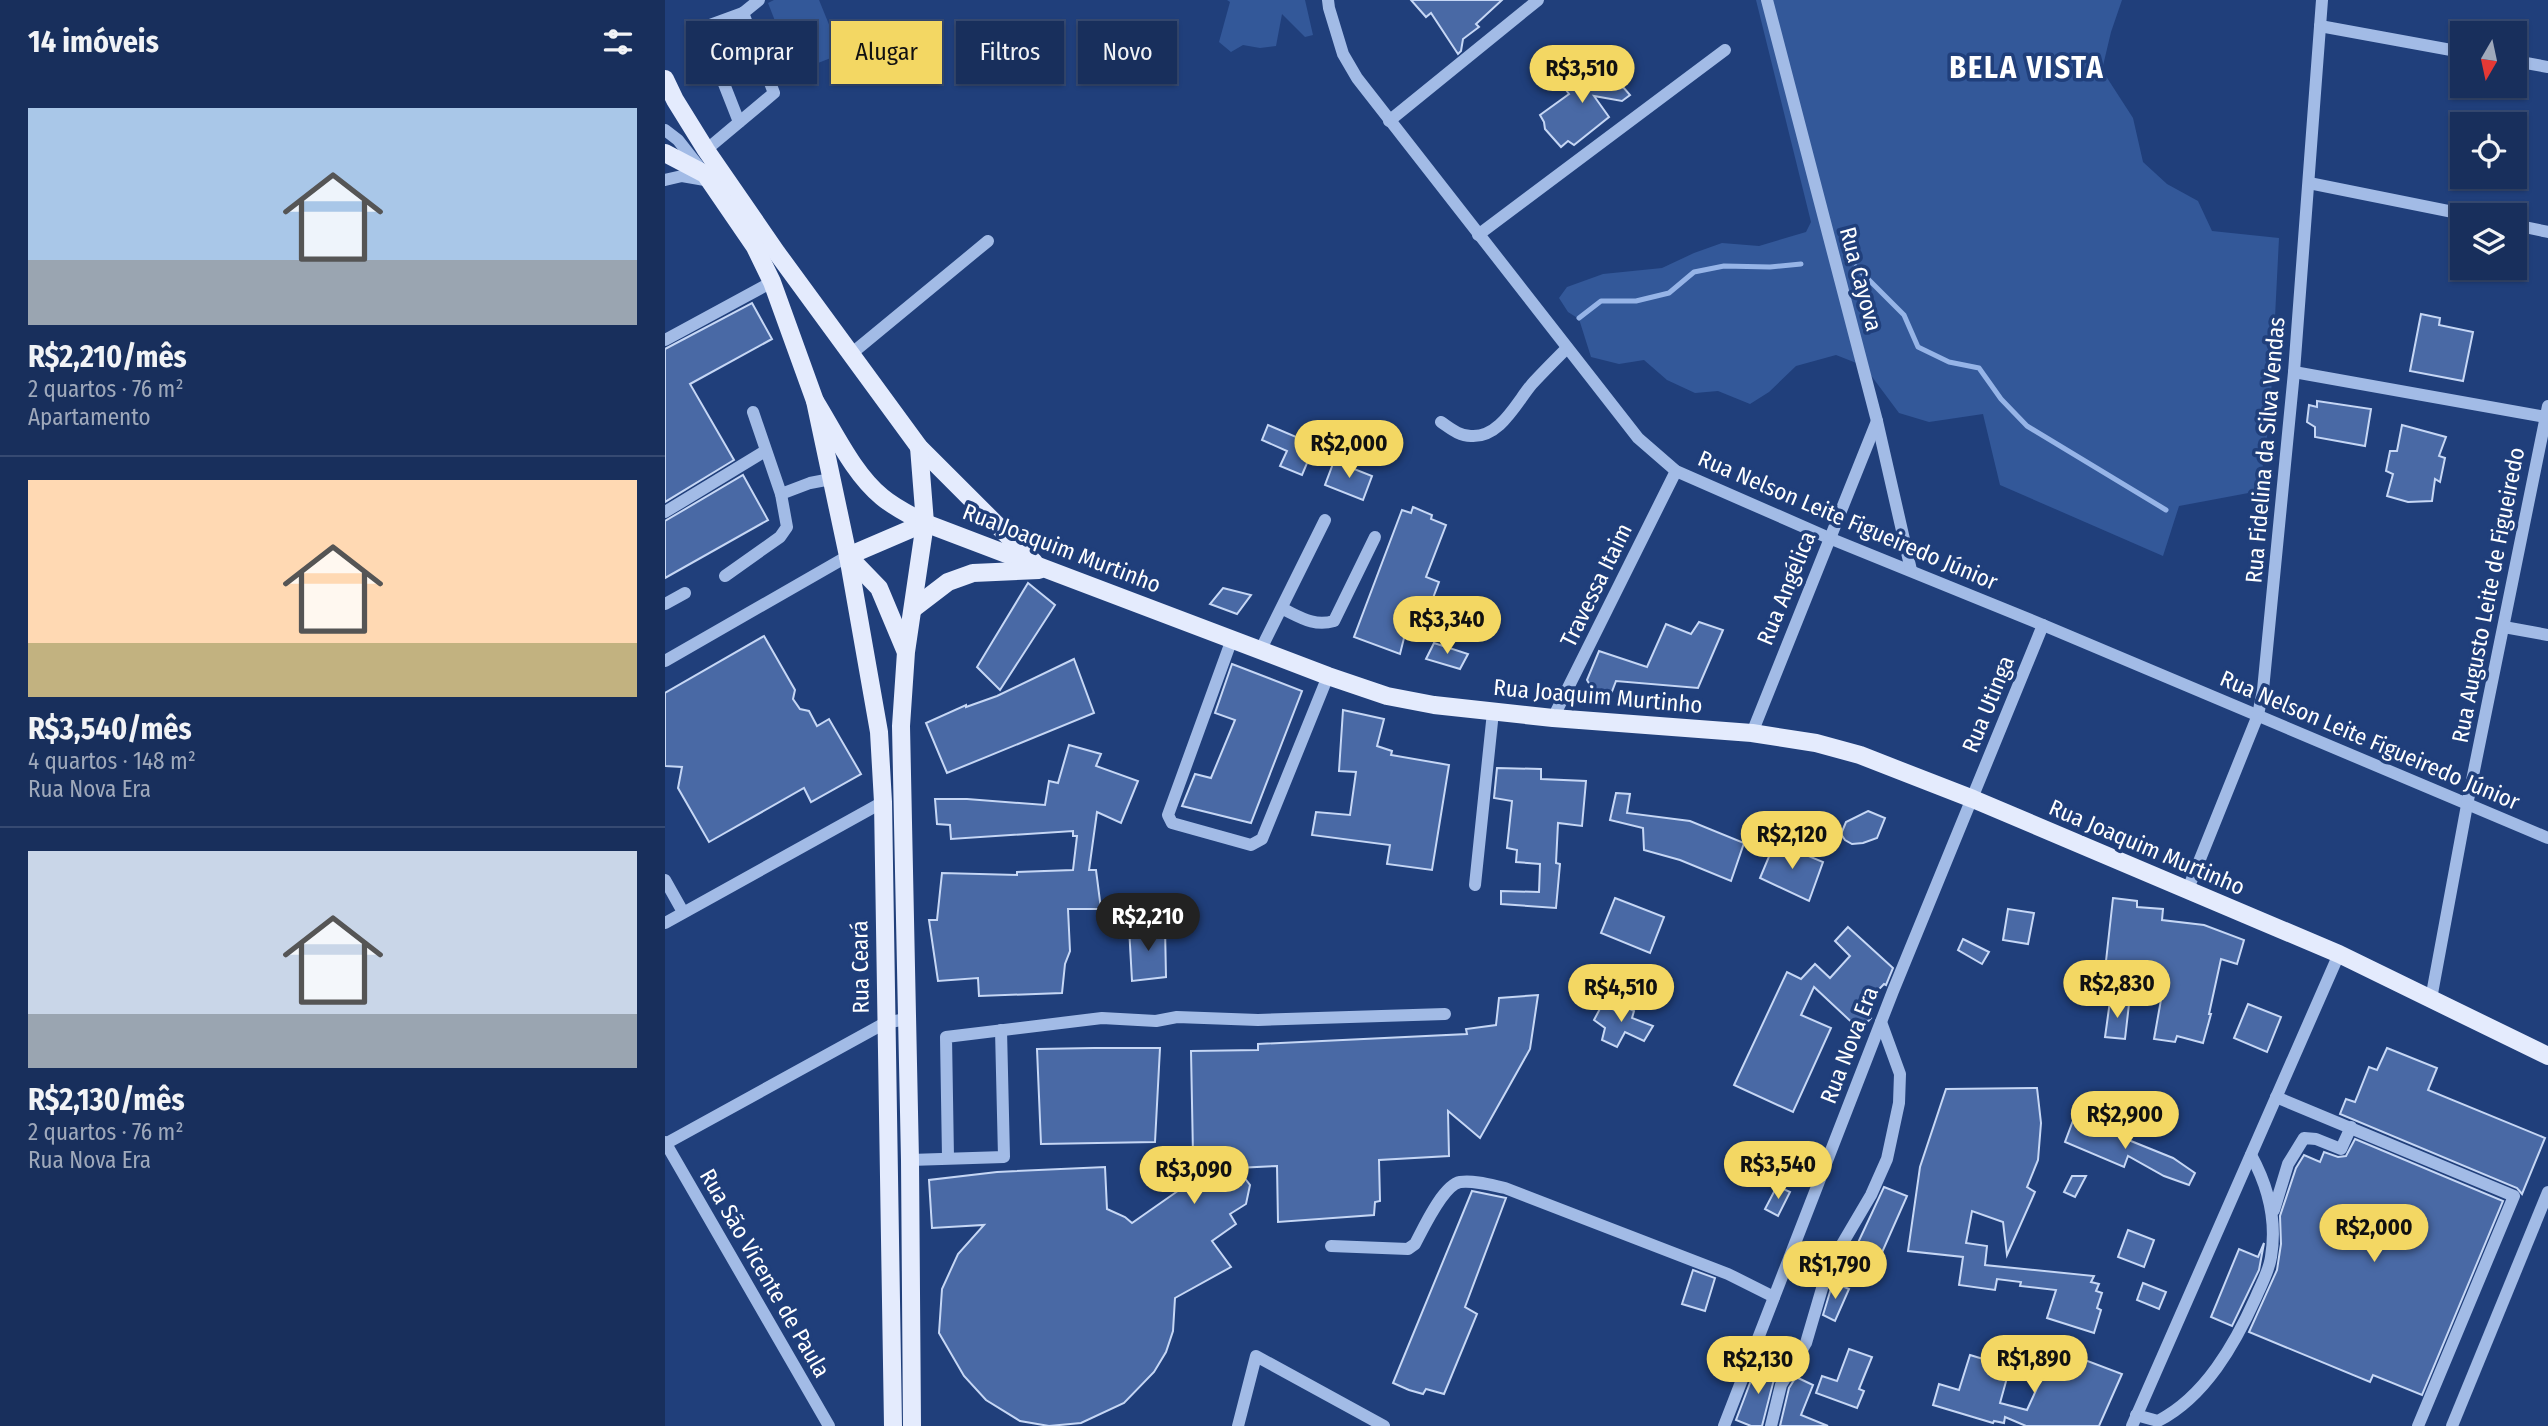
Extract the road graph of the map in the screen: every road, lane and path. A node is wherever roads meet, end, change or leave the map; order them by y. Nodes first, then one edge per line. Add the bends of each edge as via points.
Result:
1 (759, 0) edge
2 (1328, 0) edge
3 (1538, 0) edge
4 (1766, 0) edge
5 (2322, 0) edge
6 (743, 13) junction
7 (2320, 26) junction
8 (1725, 50) dead end
9 (2450, 50) edge
10 (2527, 63) edge
11 (2548, 67) edge
12 (665, 79) edge
13 (670, 96) edge
14 (1389, 121) junction
15 (739, 122) junction
16 (665, 130) edge
17 (706, 150) junction
18 (665, 153) edge
19 (709, 179) junction
20 (665, 180) edge
21 (2309, 183) junction
22 (2450, 211) edge
23 (2527, 228) edge
24 (2548, 232) edge
25 (1478, 236) junction
26 (988, 241) dead end
27 (772, 282) junction
28 (665, 340) edge
29 (1567, 348) junction
30 (851, 354) junction
31 (2294, 372) junction
32 (815, 401) junction
33 (753, 412) dead end
34 (2547, 412) edge
35 (1877, 421) junction
36 (1441, 422) dead end
37 (2543, 445) edge
38 (919, 447) junction
39 (765, 451) junction
40 (1676, 471) junction
41 (831, 479) junction
42 (781, 494) junction
43 (665, 512) edge
44 (1325, 520) dead end
45 (925, 523) junction
46 (1375, 537) dead end
47 (1829, 538) junction
48 (848, 556) junction
49 (1044, 568) junction
50 (1911, 570) junction
51 (725, 576) dead end
52 (685, 593) dead end
53 (665, 604) edge
54 (914, 608) junction
55 (1283, 609) junction
56 (2043, 625) junction
57 (2504, 627) junction
58 (2548, 635) edge
59 (1232, 639) junction
60 (1261, 649) junction
61 (906, 652) junction
62 (665, 661) edge
63 (1328, 676) junction
64 (1493, 712) junction
65 (2258, 715) junction
66 (1553, 718) junction
67 (1752, 733) junction
68 (1973, 799) junction
69 (883, 802) junction
70 (2467, 805) junction
71 (2548, 838) edge
72 (665, 880) edge
73 (1475, 885) dead end
74 (2188, 889) junction
75 (683, 912) junction
76 (665, 923) edge
77 (2339, 954) junction
78 (2431, 999) junction
79 (1445, 1014) dead end
80 (906, 1019) junction
81 (1881, 1022) junction
82 (885, 1023) junction
83 (1001, 1030) junction
84 (2548, 1056) edge
85 (2276, 1097) junction
86 (2351, 1127) junction
87 (665, 1143) edge
88 (2251, 1155) junction
89 (948, 1158) junction
90 (910, 1160) junction
91 (2548, 1192) edge
92 (2272, 1219) junction
93 (1331, 1246) dead end
94 (1774, 1297) junction
95 (2134, 1420) edge
96 (829, 1426) edge
97 (893, 1426) edge
98 (912, 1426) edge
99 (1238, 1426) edge
100 (1384, 1426) edge
101 (1724, 1426) edge
102 (1771, 1426) edge
103 (2418, 1426) edge
104 (2452, 1426) edge

1 - 6 street
2 - 14 street, Rua Nelson Leite Figueiredo Júnior via 1343,54
3 - 14 street
4 - 35 street, Rua Cayova
5 - 7 street, Rua Fidelina da Silva Vendas
6 - 15 street via 774,93
6 - 15 street via 702,28
7 - 9 street
7 - 21 street, Rua Fidelina da Silva Vendas
8 - 25 street
10 - 11 street
12 - 13 main road
13 - 17 main road
14 - 25 street, Rua Nelson Leite Figueiredo Júnior
15 - 17 street
16 - 19 street
17 - 30 main road
18 - 19 main road
19 - 20 street via 677,176
19 - 27 main road via 755,247
21 - 22 street
21 - 31 street, Rua Fidelina da Silva Vendas
23 - 24 street
25 - 29 street, Rua Nelson Leite Figueiredo Júnior
26 - 30 street
27 - 28 street
27 - 32 main road
29 - 36 street via 1492,431 1472,437
29 - 40 street, Rua Nelson Leite Figueiredo Júnior via 1638,438
30 - 38 main road
31 - 34 street
31 - 65 street, Rua Fidelina da Silva Vendas
32 - 41 main road
32 - 45 main road via 863,477 881,496
33 - 39 street
34 - 37 street, Rua Augusto Leite de Figueiredo
35 - 47 street, Rua Angélica
35 - 50 street, Rua Cayova
37 - 57 street, Rua Augusto Leite de Figueiredo
38 - 45 main road, Rua Joaquim Murtinho
38 - 49 main road
39 - 42 street
39 - 43 street
40 - 47 street, Rua Nelson Leite Figueiredo Júnior
40 - 66 street, Travessa Itaim
41 - 42 street
41 - 48 main road, Rua Ceará
42 - 51 street via 787,527 780,537
44 - 55 street
45 - 48 main road
45 - 49 main road, Rua Joaquim Murtinho
45 - 54 main road, Rua Ceará
46 - 55 street via 1334,621 1313,623
47 - 50 street, Rua Nelson Leite Figueiredo Júnior
47 - 67 street, Rua Angélica
48 - 61 main road via 879,588
48 - 62 street
48 - 69 main road, Rua Ceará via 879,732
49 - 54 main road via 973,573 948,582
49 - 59 main road, Rua Joaquim Murtinho
50 - 56 street, Rua Nelson Leite Figueiredo Júnior
52 - 53 street
54 - 61 main road, Rua Ceará
55 - 60 street
56 - 65 street, Rua Nelson Leite Figueiredo Júnior
56 - 68 street, Rua Utinga
57 - 58 street
57 - 70 street, Rua Augusto Leite de Figueiredo
59 - 60 main road, Rua Joaquim Murtinho
59 - 63 street via 1167,815 1172,823 1251,845 1262,839
60 - 63 main road, Rua Joaquim Murtinho
61 - 80 main road, Rua Ceará via 901,726
63 - 64 main road, Rua Joaquim Murtinho via 1387,696
64 - 66 main road, Rua Joaquim Murtinho
64 - 73 street
65 - 70 street, Rua Nelson Leite Figueiredo Júnior
65 - 74 street, Rua Fidelina da Silva Vendas
66 - 67 main road, Rua Joaquim Murtinho
67 - 68 main road, Rua Joaquim Murtinho via 1860,755
68 - 74 main road, Rua Joaquim Murtinho
68 - 81 street, Rua Nova Era
69 - 75 street
69 - 82 main road, Rua Ceará
70 - 71 street, Rua Nelson Leite Figueiredo Júnior
70 - 78 street, Rua Augusto Leite de Figueiredo
72 - 75 street
74 - 77 main road, Rua Joaquim Murtinho
75 - 76 street
77 - 78 main road, Rua Joaquim Murtinho
77 - 85 street
78 - 84 main road, Rua Joaquim Murtinho
79 - 83 street via 1258,1020 1102,1018
80 - 82 street
80 - 90 main road, Rua Ceará
81 - 94 street, Rua Nova Era
81 - 102 street via 1900,1074 1887,1159 1828,1268 1806,1343 1781,1385
82 - 87 street
82 - 97 main road, Rua Ceará
83 - 89 street via 946,1037
83 - 89 street via 1004,1157
85 - 86 street
85 - 88 street
86 - 92 street via 2341,1149 2304,1138 2288,1164
86 - 103 street via 2514,1196
87 - 96 street, Rua São Vicente de Paula
88 - 92 street via 2262,1176
88 - 95 street
89 - 90 street
90 - 98 main road, Rua Ceará
91 - 104 street
92 - 95 street via 2271,1259 2245,1321 2216,1368 2173,1414 2158,1421
93 - 94 street via 1408,1248 1415,1244 1449,1187 1476,1182 1517,1192 1728,1274
94 - 101 street, Rua Nova Era
99 - 100 street via 1256,1356

